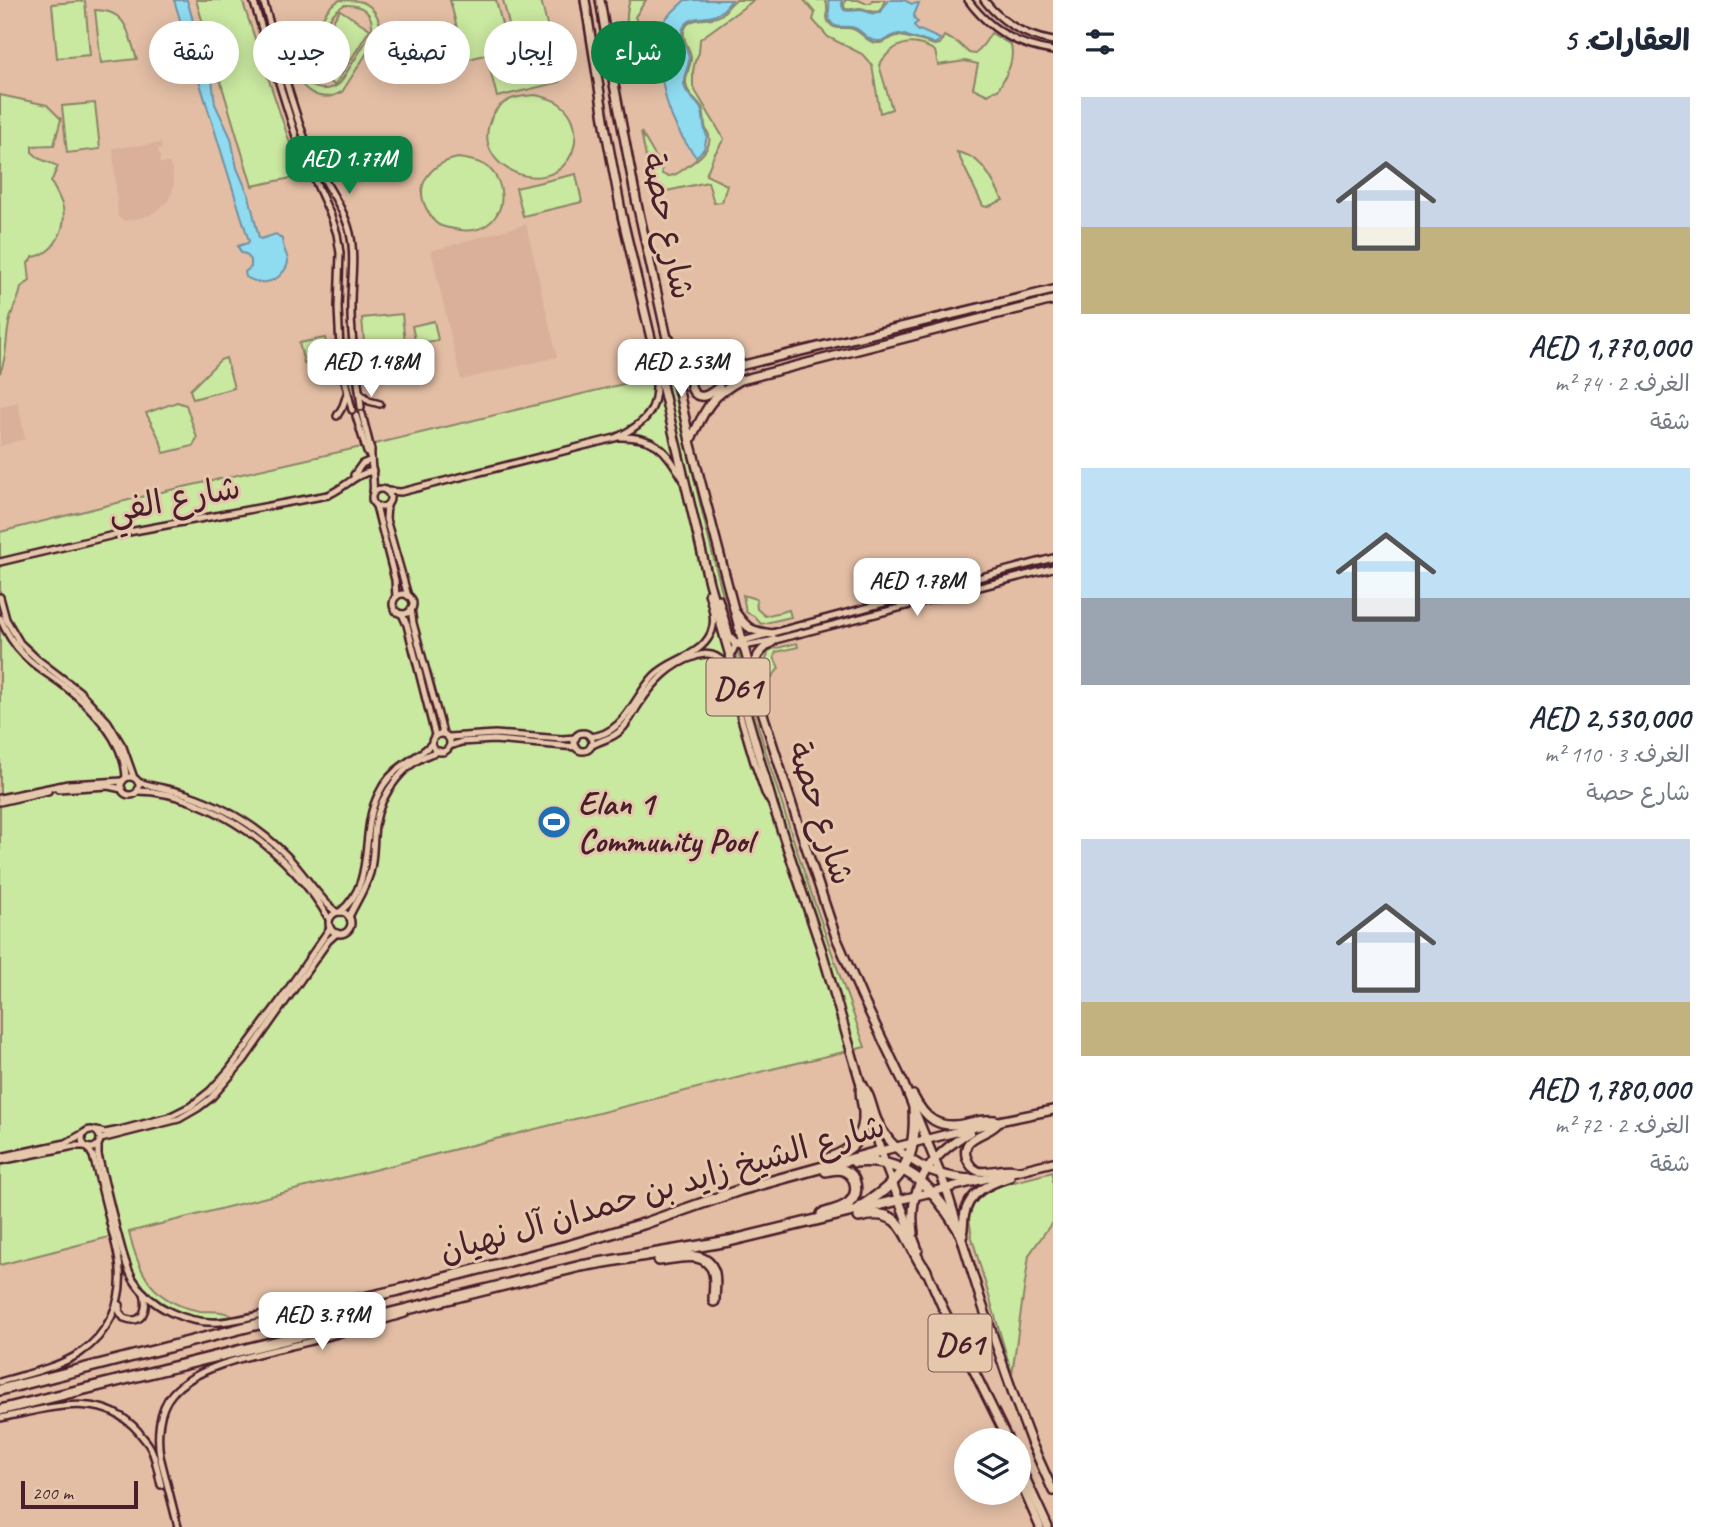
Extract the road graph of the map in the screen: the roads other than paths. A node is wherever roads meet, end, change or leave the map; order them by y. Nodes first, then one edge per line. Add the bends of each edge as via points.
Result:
1 (253, 0) edge
2 (263, 0) edge
3 (585, 0) edge
4 (600, 0) edge
5 (968, 0) edge
6 (984, 0) edge
7 (260, 21) edge
8 (269, 21) edge
9 (1053, 41) edge
10 (1053, 51) edge
11 (280, 84) edge
12 (288, 84) edge
13 (340, 261) junction
14 (352, 263) junction
15 (1053, 290) edge
16 (1053, 300) edge
17 (666, 335) junction
18 (654, 352) junction
19 (719, 371) junction
20 (741, 380) junction
21 (347, 391) junction
22 (360, 393) junction
23 (380, 404) dead end
24 (358, 412) junction
25 (337, 416) dead end
26 (615, 438) junction
27 (690, 441) junction
28 (371, 458) junction
29 (373, 471) junction
30 (352, 478) junction
31 (374, 479) junction
32 (684, 480) junction
33 (384, 490) junction
34 (401, 492) junction
35 (373, 494) junction
36 (388, 503) junction
37 (376, 506) junction
38 (1053, 558) edge
39 (703, 559) junction
40 (0, 562) edge
41 (1053, 568) edge
42 (709, 583) junction
43 (408, 596) junction
44 (0, 597) edge
45 (396, 597) junction
46 (411, 609) junction
47 (734, 610) junction
48 (402, 614) junction
49 (0, 618) edge
50 (774, 637) junction
51 (741, 644) junction
52 (730, 657) junction
53 (733, 668) junction
54 (755, 689) junction
55 (759, 703) junction
56 (435, 735) junction
57 (446, 735) junction
58 (590, 737) junction
59 (576, 738) junction
60 (432, 743) junction
61 (450, 746) junction
62 (591, 746) junction
63 (576, 747) junction
64 (439, 751) junction
65 (124, 779) junction
66 (136, 780) junction
67 (122, 789) junction
68 (138, 791) junction
69 (0, 800) edge
70 (773, 805) junction
71 (338, 912) junction
72 (349, 917) junction
73 (329, 919) junction
74 (330, 928) junction
75 (337, 933) junction
76 (904, 1082) junction
77 (862, 1085) junction
78 (914, 1107) junction
79 (1053, 1110) edge
80 (999, 1121) junction
81 (980, 1126) junction
82 (97, 1131) junction
83 (84, 1133) junction
84 (927, 1139) junction
85 (99, 1142) junction
86 (914, 1143) junction
87 (86, 1147) junction
88 (896, 1147) junction
89 (881, 1151) junction
90 (909, 1158) junction
91 (934, 1158) junction
92 (0, 1159) edge
93 (1053, 1162) edge
94 (831, 1164) junction
95 (885, 1164) junction
96 (928, 1168) junction
97 (811, 1169) junction
98 (902, 1170) junction
99 (1019, 1171) junction
100 (941, 1174) junction
101 (981, 1179) junction
102 (920, 1181) junction
103 (892, 1184) junction
104 (947, 1188) junction
105 (932, 1191) junction
106 (916, 1195) junction
107 (899, 1200) junction
108 (849, 1213) junction
109 (806, 1223) junction
110 (962, 1235) junction
111 (915, 1244) junction
112 (595, 1263) junction
113 (926, 1271) junction
114 (502, 1286) junction
115 (145, 1293) junction
116 (119, 1294) junction
117 (714, 1301) dead end
118 (341, 1303) junction
119 (0, 1382) edge
120 (0, 1390) edge
121 (0, 1410) edge
122 (0, 1418) edge
123 (1001, 1428) edge
124 (158, 1444) junction
125 (150, 1446) junction
126 (161, 1485) dead end
127 (1031, 1490) edge
128 (1053, 1491) edge
129 (1030, 1505) edge
130 (178, 1527) edge
131 (1040, 1527) edge
132 (1048, 1527) edge

1 - 7 street
2 - 8 street
3 - 18 main road, شارع حصة / D61 via 622,216
4 - 17 main road, شارع حصة / D61
5 - 10 street via 1002,33 1028,46
6 - 9 street via 1013,27
11 - 13 street via 303,155 335,225
12 - 14 street via 311,155 348,224
13 - 14 street
13 - 21 street via 339,335
14 - 22 street via 351,330
15 - 19 main road
16 - 20 main road
17 - 19 main road via 689,361
17 - 27 main road, شارع حصة / D61
18 - 26 street via 657,386 653,407 636,427
18 - 32 main road, شارع حصة / D61
19 - 20 main road via 696,376 691,381 693,392 706,396
20 - 27 main road via 711,400
21 - 24 street
21 - 25 street
22 - 23 street
22 - 24 street
24 - 28 street
26 - 32 street via 639,438 658,445
26 - 34 street
27 - 47 main road, شارع حصة / D61
28 - 29 street
28 - 30 street
29 - 30 street
29 - 31 street
30 - 40 street, شارع الفي via 323,496 118,534
31 - 33 street
31 - 35 street
32 - 39 main road, شارع حصة / D61
33 - 34 street
33 - 35 street
33 - 36 street via 390,496
34 - 36 street
35 - 37 street
36 - 37 street via 383,508
36 - 43 street via 386,519
37 - 45 street
38 - 50 street
39 - 42 main road, شارع حصة / D61
39 - 51 main road via 729,636
41 - 50 street
42 - 52 main road, شارع حصة / D61
42 - 58 street via 714,622 706,641 654,675 613,729
43 - 45 street
43 - 46 street
44 - 66 street via 20,643 79,691 108,722
45 - 48 street via 393,608
46 - 48 street
46 - 57 street
47 - 50 main road via 748,628
47 - 51 main road, شارع حصة / D61
48 - 56 street
49 - 65 street via 23,654 75,695 104,726 120,753
50 - 51 street
50 - 55 main road via 756,659
51 - 52 street
51 - 54 main road, شارع حصة / D61
52 - 53 main road, شارع حصة / D61
53 - 54 main road via 743,664
53 - 70 main road, شارع حصة / D61
54 - 55 main road, شارع حصة / D61
55 - 76 main road, شارع حصة / D61 via 836,937
56 - 57 street
56 - 60 street
57 - 59 street
57 - 61 street
58 - 59 street
58 - 62 street
59 - 63 street
60 - 64 street
60 - 71 street via 393,773 377,796 362,878 350,902
61 - 63 street via 494,740
61 - 64 street
62 - 63 street via 584,751
62 - 70 street via 620,731 666,672 694,657 712,654 725,664 754,762
64 - 72 street via 404,772 383,798 370,874
65 - 66 street
65 - 67 street
65 - 69 street via 68,784
66 - 68 street
66 - 71 street via 195,797 249,825 289,857 326,904
67 - 68 street via 130,794
67 - 69 street via 73,787
68 - 73 street via 190,802 243,828 288,865
70 - 77 main road, شارع حصة / D61
71 - 72 street
71 - 73 street
72 - 75 street via 348,929
73 - 74 street
74 - 75 street
74 - 82 street via 210,1091 169,1116 120,1130
75 - 85 street via 244,1060 205,1103 173,1121
76 - 78 main road, شارع حصة / D61
76 - 80 main road via 921,1110 934,1121 957,1126
77 - 88 main road via 880,1126
77 - 89 main road, شارع حصة / D61
77 - 97 highway via 864,1120 858,1138 848,1150
78 - 84 main road, شارع حصة / D61
78 - 86 highway
79 - 80 main road, شارع الشيخ زايد بن حمدان آل نهيان
80 - 81 main road, شارع الشيخ زايد بن حمدان آل نهيان
80 - 99 main road via 992,1130 971,1140 966,1158 979,1171
81 - 84 main road, شارع الشيخ زايد بن حمدان آل نهيان
81 - 91 main road
82 - 83 street
82 - 85 street
83 - 87 street
83 - 92 street via 66,1143
84 - 86 main road, شارع الشيخ زايد بن حمدان آل نهيان
84 - 91 main road, شارع حصة / D61
85 - 87 street
85 - 115 street via 98,1155 125,1261
86 - 88 main road, شارع الشيخ زايد بن حمدان آل نهيان
86 - 90 highway
87 - 92 street
87 - 116 street via 93,1156 119,1263
88 - 89 main road, شارع الشيخ زايد بن حمدان آل نهيان
88 - 90 main road
89 - 94 highway, شارع الشيخ زايد بن حمدان آل نهيان
89 - 95 main road, شارع حصة / D61
90 - 96 main road
90 - 98 highway
91 - 96 main road
91 - 100 main road, شارع حصة / D61
93 - 99 main road, شارع الشيخ زايد بن حمدان آل نهيان
94 - 95 highway via 870,1160
94 - 97 highway, شارع الشيخ زايد بن حمدان آل نهيان
95 - 98 highway
95 - 103 main road, شارع حصة / D61
96 - 100 main road
96 - 102 main road
97 - 109 highway via 846,1171 856,1187 847,1204
97 - 118 highway, شارع الشيخ زايد بن حمدان آل نهيان via 607,1236
98 - 102 highway
98 - 103 highway
99 - 101 main road, شارع الشيخ زايد بن حمدان آل نهيان
99 - 110 main road via 986,1185 972,1198
100 - 101 main road
100 - 104 main road, شارع حصة / D61
101 - 104 main road, شارع الشيخ زايد بن حمدان آل نهيان
102 - 105 highway
102 - 106 main road
103 - 107 main road, شارع حصة / D61
103 - 108 highway
104 - 105 main road, شارع الشيخ زايد بن حمدان آل نهيان
104 - 110 main road, شارع حصة / D61
105 - 106 main road, شارع الشيخ زايد بن حمدان آل نهيان
105 - 110 highway
106 - 107 main road, شارع الشيخ زايد بن حمدان آل نهيان
106 - 111 main road
107 - 108 highway, شارع الشيخ زايد بن حمدان آل نهيان
107 - 111 main road, شارع حصة / D61
108 - 109 highway, شارع الشيخ زايد بن حمدان آل نهيان
109 - 112 highway, شارع الشيخ زايد بن حمدان آل نهيان via 703,1247
109 - 113 highway via 866,1215 887,1218 905,1232
110 - 128 main road, شارع حصة / D61 via 1016,1402
111 - 113 main road, شارع حصة / D61
112 - 114 highway, شارع الشيخ زايد بن حمدان آل نهيان
112 - 117 highway via 612,1266 701,1257 713,1269
113 - 123 main road, شارع حصة / D61
114 - 121 highway, شارع الشيخ زايد بن حمدان آل نهيان
114 - 124 street via 205,1370 170,1396
115 - 116 street via 144,1312 131,1321 120,1314
115 - 118 street via 175,1314 209,1322 316,1303
116 - 119 street via 104,1329 80,1353
118 - 120 highway, شارع الشيخ زايد بن حمدان آل نهيان
122 - 125 street via 74,1405 99,1407 125,1418
124 - 125 street
124 - 130 street
125 - 126 street
127 - 132 main road
129 - 131 main road

